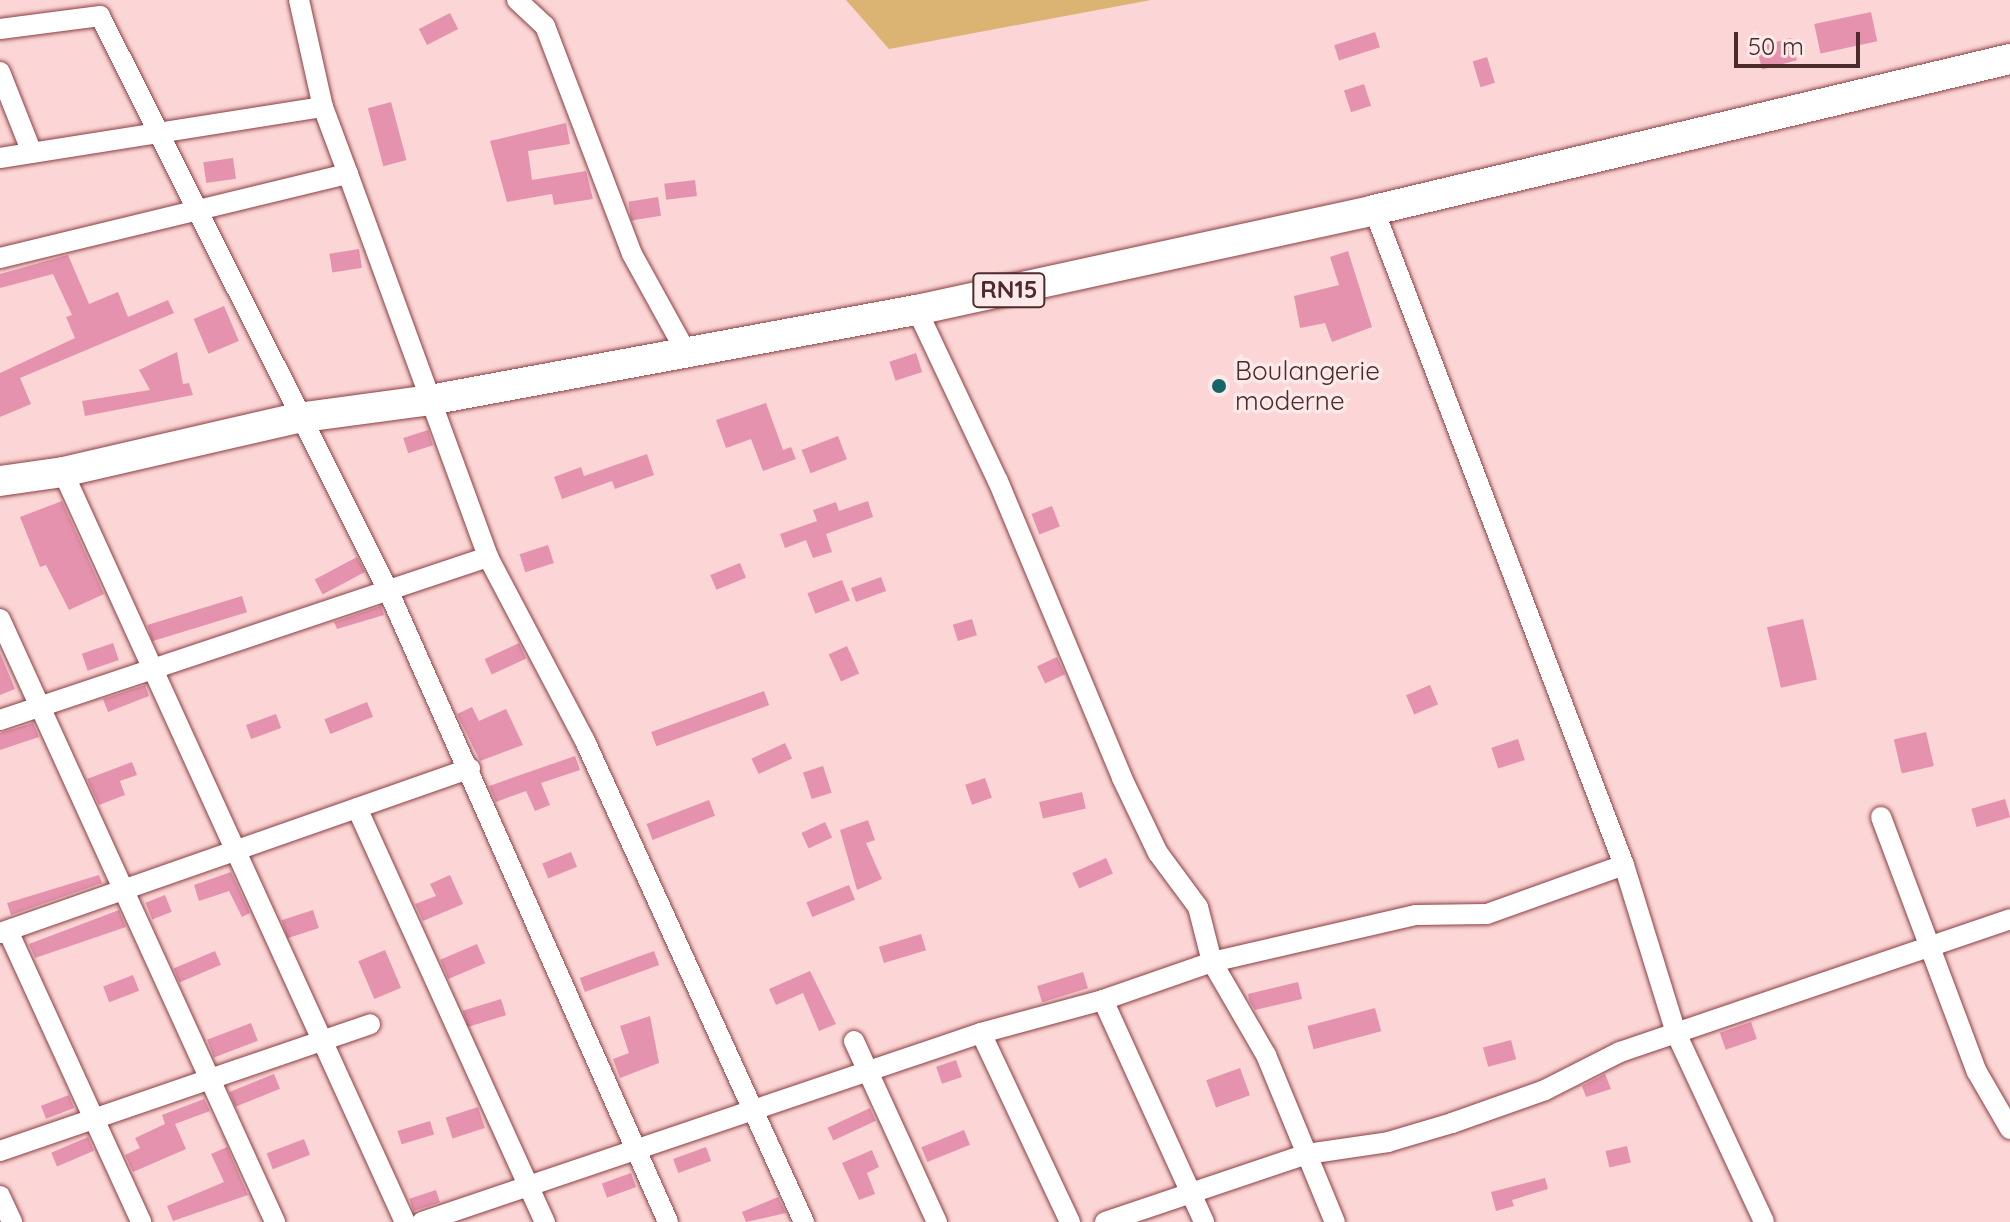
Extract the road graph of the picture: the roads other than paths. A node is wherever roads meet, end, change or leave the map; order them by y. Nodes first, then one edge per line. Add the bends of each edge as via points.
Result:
1 (299, 0) edge
2 (517, 0) edge
3 (0, 29) edge
4 (2010, 59) edge
5 (0, 72) edge
6 (323, 107) junction
7 (163, 135) junction
8 (32, 153) junction
9 (0, 158) edge
10 (348, 174) junction
11 (1374, 210) junction
12 (196, 211) junction
13 (0, 258) edge
14 (917, 310) junction
15 (685, 350) junction
16 (430, 400) junction
17 (297, 418) junction
18 (63, 472) junction
19 (0, 481) edge
20 (488, 557) junction
21 (388, 590) junction
22 (0, 619) edge
23 (151, 669) junction
24 (36, 708) junction
25 (0, 720) edge
26 (470, 768) junction
27 (357, 808) junction
28 (1881, 817) dead end
29 (236, 852) junction
30 (1624, 865) junction
31 (121, 890) junction
32 (2010, 919) edge
33 (4, 932) edge
34 (1931, 948) junction
35 (1212, 962) junction
36 (1103, 1000) junction
37 (370, 1024) dead end
38 (981, 1033) junction
39 (1676, 1033) junction
40 (322, 1041) junction
41 (854, 1041) dead end
42 (868, 1071) junction
43 (209, 1079) junction
44 (755, 1110) junction
45 (93, 1119) junction
46 (2010, 1129) edge
47 (636, 1148) junction
48 (0, 1151) edge
49 (1307, 1154) junction
50 (529, 1186) junction
51 (1191, 1193) junction
52 (0, 1196) edge
53 (12, 1222) edge
54 (141, 1222) edge
55 (275, 1222) edge
56 (405, 1222) edge
57 (422, 1222) edge
58 (545, 1222) edge
59 (668, 1222) edge
60 (804, 1222) edge
61 (937, 1222) edge
62 (1070, 1222) edge
63 (1105, 1222) edge
64 (1204, 1222) edge
65 (1335, 1222) edge
66 (1764, 1222) edge

1 - 6 street
2 - 15 street via 545,26 632,254
3 - 7 street via 100,16
4 - 11 main road, RN15
5 - 8 street
6 - 7 street
6 - 10 street
7 - 8 street
7 - 12 street
8 - 9 street
10 - 12 street
10 - 16 street
11 - 14 main road, RN15
11 - 30 street
12 - 13 street
12 - 17 street
14 - 15 main road, RN15
14 - 35 street via 998,481 1122,778 1158,853 1198,907
15 - 16 main road, RN15
16 - 17 main road, RN15
16 - 20 street
17 - 18 main road, RN15
17 - 21 street
18 - 19 main road, RN15
18 - 23 street
20 - 21 street
20 - 44 street via 585,741
21 - 23 street
21 - 26 street
22 - 24 street
23 - 24 street
23 - 29 street
24 - 25 street
24 - 31 street
26 - 27 street
26 - 47 street
27 - 29 street
27 - 50 street
28 - 34 street
29 - 31 street
29 - 40 street
30 - 35 street via 1487,914 1416,915
30 - 39 street
31 - 33 street
31 - 43 street
32 - 34 street
33 - 45 street
34 - 39 street
34 - 46 street via 1977,1072
35 - 36 street
35 - 49 street via 1266,1055
36 - 38 street
36 - 51 street
37 - 40 street
38 - 42 street
38 - 62 street
39 - 49 street via 1620,1052 1545,1090 1452,1123 1388,1142
39 - 66 street
40 - 43 street
40 - 56 street
41 - 42 street
42 - 44 street
42 - 61 street
43 - 45 street
43 - 55 street
44 - 47 street
44 - 60 street
45 - 48 street
45 - 54 street
47 - 50 street
47 - 59 street
49 - 51 street
49 - 65 street
50 - 57 street
50 - 58 street
51 - 63 street
51 - 64 street
52 - 53 street

